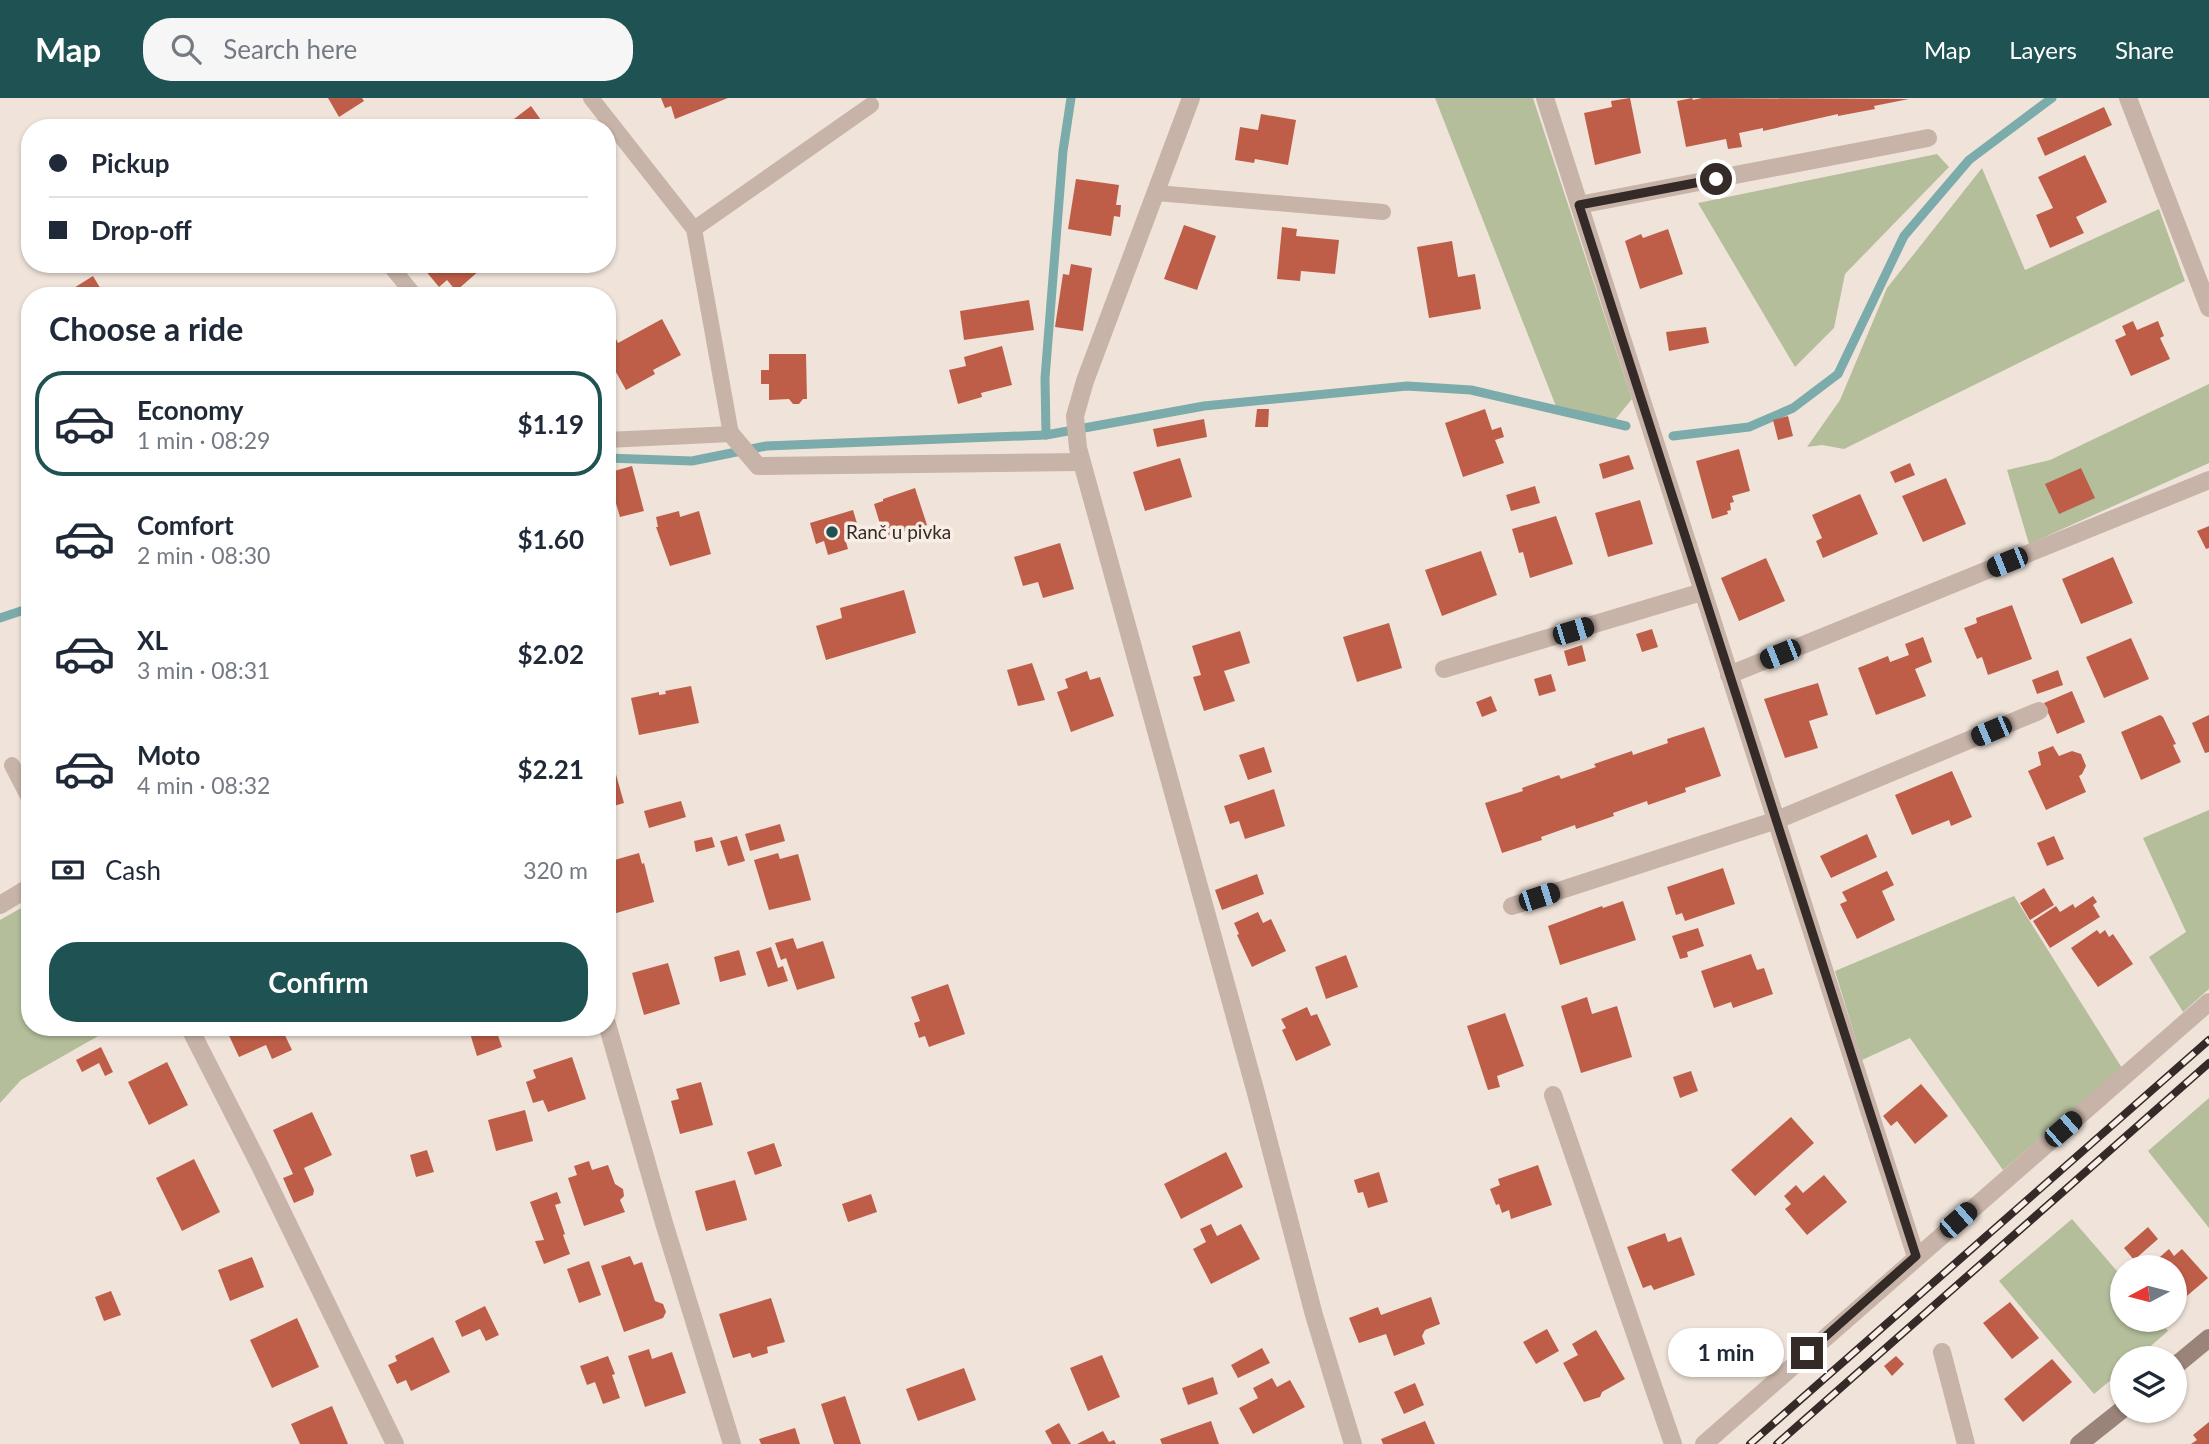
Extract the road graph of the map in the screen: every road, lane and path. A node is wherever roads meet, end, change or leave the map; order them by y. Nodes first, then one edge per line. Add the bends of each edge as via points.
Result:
1 (591, 98) edge
2 (1191, 98) edge
3 (1545, 98) edge
4 (2128, 98) edge
5 (872, 105) dead end
6 (608, 119) edge
7 (616, 130) edge
8 (1928, 138) dead end
9 (1156, 193) junction
10 (1579, 205) junction
11 (1383, 212) dead end
12 (694, 229) junction
13 (396, 273) edge
14 (408, 287) edge
15 (2209, 308) edge
16 (731, 434) junction
17 (616, 440) edge
18 (1079, 455) junction
19 (2209, 480) edge
20 (1702, 592) junction
21 (1444, 669) dead end
22 (1729, 675) junction
23 (2039, 711) dead end
24 (12, 765) dead end
25 (21, 782) edge
26 (1777, 820) junction
27 (21, 892) edge
28 (0, 905) edge
29 (1512, 906) dead end
30 (2209, 1002) edge
31 (194, 1036) edge
32 (610, 1036) edge
33 (1553, 1095) dead end
34 (1916, 1256) junction
35 (2209, 1338) edge
36 (1942, 1352) dead end
37 (2187, 1356) edge
38 (2110, 1419) edge
39 (395, 1444) edge
40 (732, 1444) edge
41 (1353, 1444) edge
42 (1674, 1444) edge
43 (1704, 1444) edge
44 (1966, 1444) edge
45 (2079, 1444) edge

1 - 6 lane
2 - 9 street
3 - 10 street
4 - 15 street
5 - 12 lane
7 - 12 lane
8 - 10 street
9 - 11 lane
9 - 18 street via 1085,381 1075,416
10 - 20 street
12 - 16 lane
13 - 14 lane
16 - 17 lane
16 - 18 street via 758,466
18 - 41 street
19 - 22 street
20 - 21 street
20 - 22 street
22 - 26 street
23 - 26 street
24 - 25 lane
26 - 29 street
26 - 34 street
27 - 28 street
30 - 34 street
31 - 39 street
32 - 40 street
33 - 42 street
34 - 43 street
35 - 37 main road
36 - 44 street
38 - 45 main road

